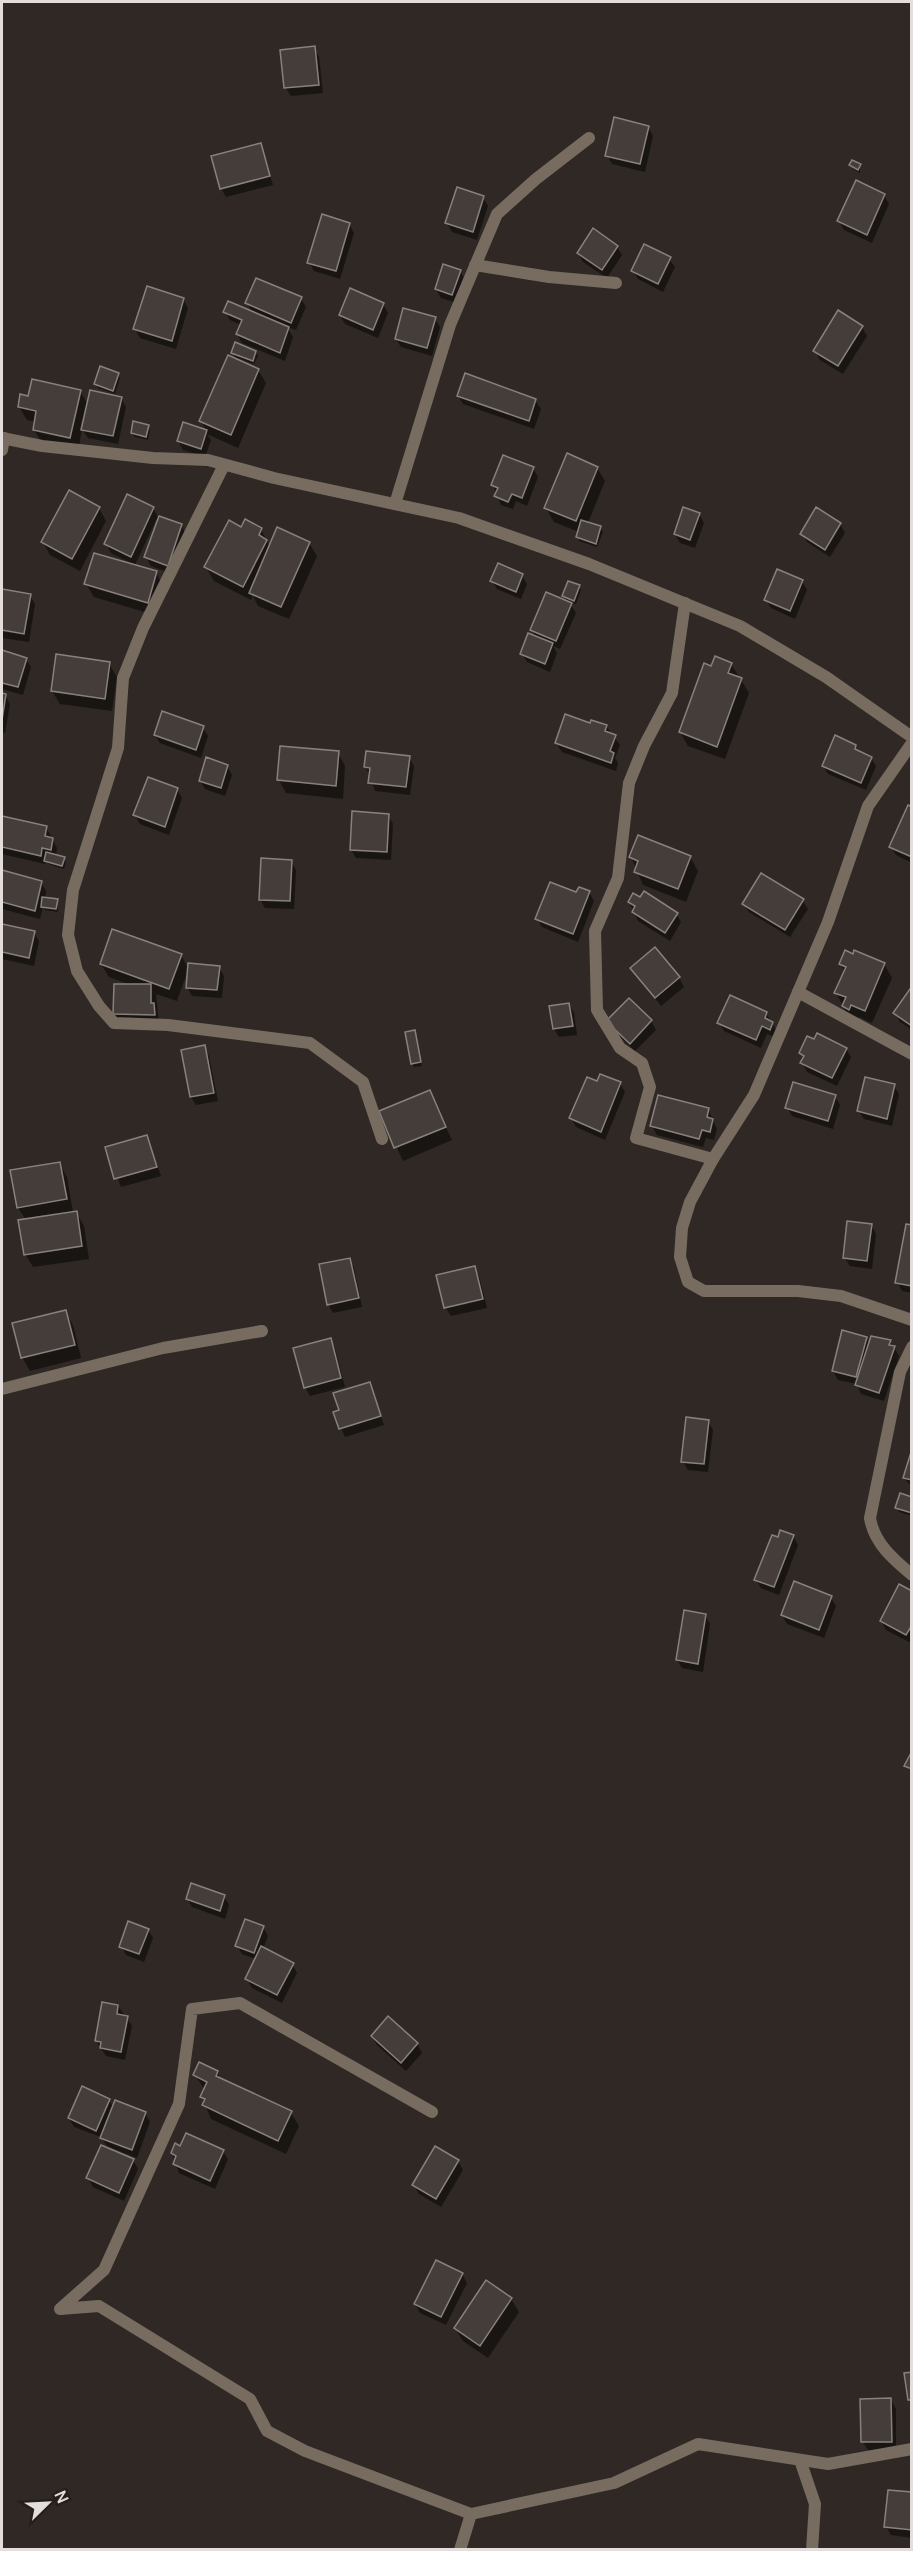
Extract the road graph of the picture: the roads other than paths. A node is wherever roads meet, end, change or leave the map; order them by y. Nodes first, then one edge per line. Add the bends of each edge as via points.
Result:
1 (589, 138) dead end
2 (475, 265) junction
3 (616, 283) dead end
4 (2, 442) edge
5 (224, 465) junction
6 (395, 504) junction
7 (685, 603) junction
8 (912, 737) edge
9 (912, 743) edge
10 (798, 992) junction
11 (912, 1054) edge
12 (382, 1139) dead end
13 (713, 1159) junction
14 (912, 1320) edge
15 (262, 1331) dead end
16 (912, 1347) edge
17 (2, 1389) edge
18 (912, 1575) edge
19 (432, 2112) dead end
20 (912, 2449) edge
21 (800, 2460) junction
22 (471, 2514) junction
23 (460, 2550) edge
24 (812, 2550) edge

1 - 2 street via 497,214
2 - 3 street
2 - 6 street via 450,325
4 - 5 street via 208,460
5 - 6 street
5 - 12 street via 143,628 123,678 118,748 73,890 68,935 77,970 114,1023 168,1025 310,1043 363,1083
6 - 7 street via 459,518
7 - 8 street via 740,626 826,677
7 - 13 street via 672,693 629,783 618,878 595,931 597,1010 620,1048 642,1063 650,1087 636,1138
9 - 10 street via 868,806 828,922
10 - 11 street
10 - 13 street via 754,1095
13 - 14 street via 690,1202 682,1228 680,1257 688,1282 704,1291 798,1291 841,1296
15 - 17 street via 163,1348
16 - 18 street via 900,1372 870,1518 873,1533 893,1559
19 - 22 street via 240,2003 192,2009 179,2104 104,2270 60,2309 99,2306 250,2399 267,2431 305,2451
20 - 21 street via 828,2464
21 - 22 street via 698,2444 614,2483
21 - 24 street via 815,2504
22 - 23 street

